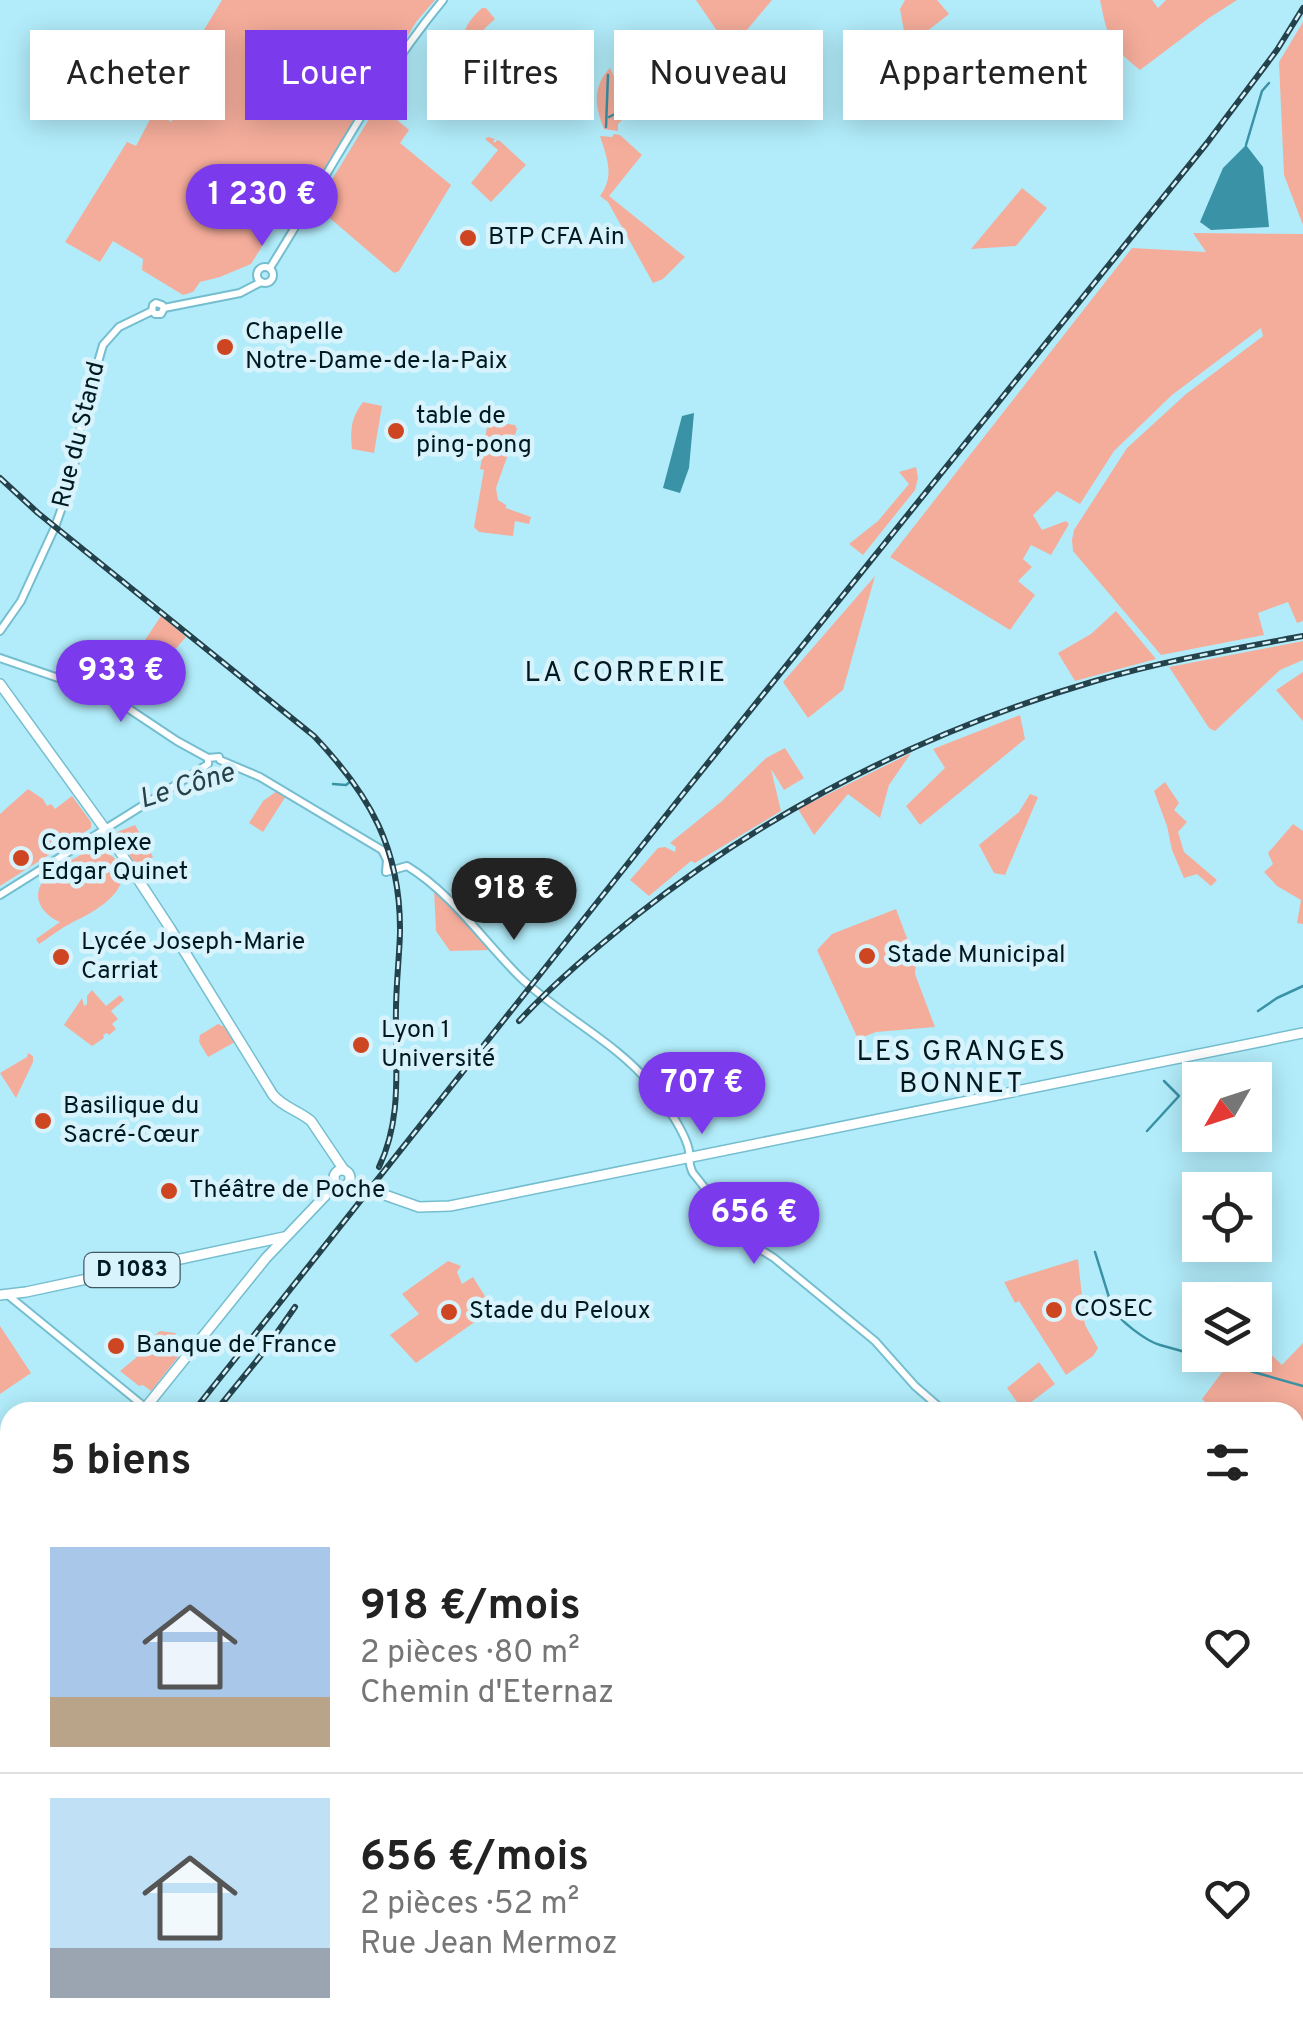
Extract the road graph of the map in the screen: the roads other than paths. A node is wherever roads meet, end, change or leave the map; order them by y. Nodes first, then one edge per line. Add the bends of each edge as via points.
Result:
1 (443, 0) edge
2 (0, 631) edge
3 (0, 658) edge
4 (1, 684) edge
5 (208, 761) junction
6 (105, 829) junction
7 (387, 860) junction
8 (398, 868) junction
9 (0, 895) edge
10 (1303, 1033) edge
11 (688, 1158) junction
12 (344, 1180) junction
13 (287, 1236) junction
14 (259, 1245) junction
15 (272, 1252) junction
16 (0, 1284) edge
17 (4, 1296) edge
18 (134, 1402) edge
19 (150, 1402) edge
20 (933, 1402) edge

1 - 2 street, Rue du Stand via 270,268 272,278 247,291 164,308 159,315 152,311 120,327 104,345 56,527 22,601
3 - 5 street via 108,694
4 - 6 main road
5 - 6 street
5 - 7 street via 260,777 382,850
6 - 9 street
6 - 12 main road via 274,1095 311,1121
7 - 8 street
7 - 8 street via 386,872
8 - 11 street via 410,868 440,891 520,976 649,1082 682,1135
10 - 11 main road
11 - 12 main road, bridge via 438,1207 419,1207
11 - 20 street via 741,1235 875,1341
12 - 13 main road
13 - 14 main road, D 1083
13 - 15 main road
14 - 15 main road, D 1083
14 - 17 main road, D 1083
15 - 19 main road
16 - 17 main road
17 - 18 street

